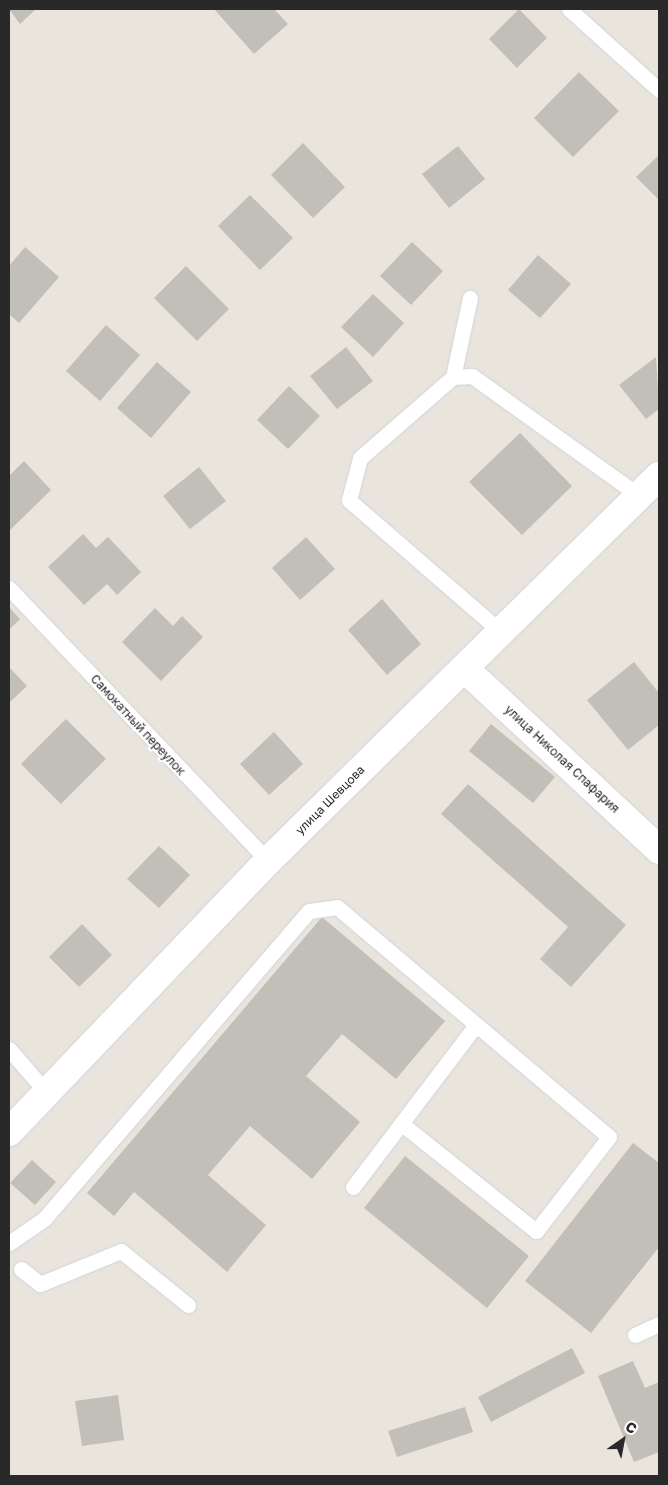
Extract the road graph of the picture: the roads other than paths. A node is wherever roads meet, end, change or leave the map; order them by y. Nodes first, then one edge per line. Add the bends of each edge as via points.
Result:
1 (569, 9) edge
2 (659, 90) edge
3 (470, 298) dead end
4 (453, 377) junction
5 (659, 476) edge
6 (638, 495) junction
7 (9, 588) edge
8 (500, 632) junction
9 (464, 668) junction
10 (658, 848) edge
11 (268, 861) junction
12 (476, 1025) junction
13 (9, 1049) edge
14 (46, 1092) junction
15 (402, 1124) junction
16 (9, 1132) edge
17 (353, 1187) dead end
18 (9, 1243) edge
19 (21, 1269) dead end
20 (188, 1305) dead end
21 (659, 1324) edge
22 (635, 1335) dead end

1 - 2 lane
3 - 4 lane
4 - 6 lane via 472,376
4 - 8 lane via 360,458 350,500
5 - 6 main road, улица Шевцова
6 - 8 main road, улица Шевцова
7 - 11 lane, Самокатный переулок
8 - 9 main road, улица Шевцова
9 - 10 main road, улица Николая Спафария
9 - 11 main road, улица Шевцова
11 - 14 main road, улица Шевцова
12 - 15 lane
12 - 15 lane via 609,1137 536,1231
12 - 18 lane via 337,907 309,911 44,1219
13 - 14 lane
14 - 16 main road, улица Шевцова
15 - 17 lane
19 - 20 lane via 40,1284 121,1251
21 - 22 lane

